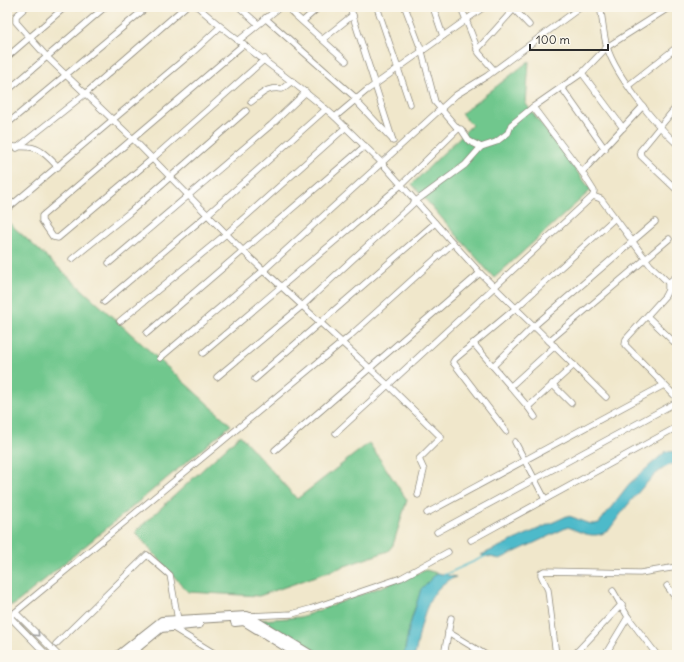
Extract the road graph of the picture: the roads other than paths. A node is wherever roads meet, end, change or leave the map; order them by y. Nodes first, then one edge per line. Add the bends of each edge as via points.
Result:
1 (26, 7) edge
2 (66, 7) edge
3 (105, 7) edge
4 (147, 7) edge
5 (185, 7) edge
6 (198, 7) edge
7 (280, 7) edge
8 (286, 7) edge
9 (319, 7) edge
10 (350, 7) edge
11 (377, 7) edge
12 (406, 7) edge
13 (433, 7) edge
14 (461, 7) edge
15 (484, 7) edge
16 (580, 7) edge
17 (600, 7) edge
18 (670, 7) edge
19 (243, 8) edge
20 (353, 15) junction
21 (265, 18) junction
22 (466, 20) junction
23 (303, 21) junction
24 (258, 24) junction
25 (528, 25) dead end
26 (220, 27) junction
27 (443, 36) junction
28 (29, 38) junction
29 (323, 39) junction
30 (238, 41) junction
31 (244, 44) junction
32 (607, 47) junction
33 (677, 47) edge
34 (477, 50) junction
35 (422, 52) junction
36 (7, 57) edge
37 (48, 58) junction
38 (265, 59) junction
39 (346, 61) dead end
40 (398, 69) junction
41 (494, 70) junction
42 (582, 73) junction
43 (67, 76) junction
44 (292, 81) junction
45 (376, 84) junction
46 (629, 85) junction
47 (562, 88) junction
48 (7, 91) edge
49 (306, 92) junction
50 (86, 94) junction
51 (356, 100) junction
52 (252, 102) dead end
53 (410, 104) dead end
54 (643, 106) junction
55 (677, 106) edge
56 (533, 107) junction
57 (440, 108) junction
58 (326, 109) junction
59 (246, 111) dead end
60 (335, 117) junction
61 (113, 120) junction
62 (7, 124) edge
63 (346, 127) junction
64 (659, 127) junction
65 (623, 128) junction
66 (458, 129) junction
67 (134, 140) junction
68 (393, 140) junction
69 (677, 144) edge
70 (7, 146) edge
71 (365, 146) junction
72 (398, 146) junction
73 (481, 147) junction
74 (17, 148) junction
75 (605, 149) junction
76 (152, 159) junction
77 (381, 162) junction
78 (58, 167) junction
79 (582, 172) junction
80 (170, 178) junction
81 (401, 185) junction
82 (677, 190) edge
83 (188, 196) junction
84 (593, 196) junction
85 (416, 201) junction
86 (7, 209) edge
87 (207, 215) junction
88 (615, 218) junction
89 (655, 222) dead end
90 (436, 223) junction
91 (226, 234) junction
92 (669, 239) dead end
93 (632, 241) junction
94 (453, 243) junction
95 (244, 252) junction
96 (72, 259) dead end
97 (646, 259) junction
98 (109, 263) dead end
99 (264, 270) junction
100 (480, 273) junction
101 (677, 276) edge
102 (668, 283) junction
103 (280, 286) junction
104 (494, 286) junction
105 (677, 291) edge
106 (104, 302) dead end
107 (302, 306) junction
108 (516, 308) junction
109 (648, 317) junction
110 (120, 321) dead end
111 (320, 324) junction
112 (534, 326) junction
113 (147, 333) dead end
114 (549, 340) junction
115 (341, 343) junction
116 (473, 343) junction
117 (677, 345) edge
118 (555, 346) junction
119 (203, 353) dead end
120 (160, 358) dead end
121 (574, 365) junction
122 (493, 366) junction
123 (370, 368) junction
124 (216, 377) dead end
125 (256, 379) dead end
126 (552, 384) junction
127 (664, 385) junction
128 (389, 386) junction
129 (511, 386) junction
130 (606, 397) dead end
131 (677, 398) edge
132 (677, 402) edge
133 (571, 403) dead end
134 (528, 407) junction
135 (535, 417) dead end
136 (677, 427) edge
137 (506, 431) dead end
138 (336, 433) dead end
139 (515, 442) dead end
140 (275, 450) dead end
141 (525, 460) junction
142 (535, 479) junction
143 (418, 495) dead end
144 (545, 499) junction
145 (427, 513) dead end
146 (437, 532) dead end
147 (471, 540) dead end
148 (448, 552) dead end
149 (677, 567) edge
150 (667, 586) dead end
151 (613, 591) dead end
152 (677, 600) edge
153 (622, 604) junction
154 (16, 613) junction
155 (628, 617) junction
156 (9, 618) edge
157 (451, 618) dead end
158 (245, 619) junction
159 (178, 620) junction
160 (162, 621) junction
161 (170, 626) junction
162 (448, 632) junction
163 (56, 644) dead end
164 (132, 652) edge
165 (47, 655) edge
166 (58, 655) edge
167 (119, 655) edge
168 (144, 655) edge
169 (217, 655) edge
170 (299, 655) edge
171 (311, 655) edge
172 (444, 655) edge
173 (486, 655) edge
174 (556, 655) edge
175 (574, 655) edge
176 (605, 655) edge
177 (657, 655) edge

1 - 28 street via 15,19
2 - 28 street
3 - 37 street
4 - 43 street
5 - 50 street
6 - 26 street
7 - 21 street
8 - 23 street
9 - 23 street
10 - 20 street
11 - 40 street
12 - 35 street
13 - 27 street
14 - 22 street
15 - 22 street
16 - 41 street
17 - 32 street
18 - 32 street
19 - 24 street
20 - 29 street
20 - 45 street
21 - 24 street
21 - 51 street
22 - 27 street
22 - 34 street
23 - 29 street
24 - 30 street
25 - 34 street via 514,10
26 - 30 street
26 - 61 street
27 - 35 street
28 - 36 street
28 - 37 street
29 - 39 street
30 - 31 street
31 - 38 street
31 - 67 street
32 - 42 street
32 - 46 street
33 - 46 street
34 - 41 street
35 - 40 street
35 - 57 street via 435,102
37 - 43 street
37 - 48 street
38 - 44 street
38 - 76 street
40 - 45 street
40 - 53 street
41 - 57 street
42 - 47 street
42 - 65 street
43 - 50 street
43 - 62 street
44 - 49 street
44 - 52 street via 282,90 267,89
45 - 51 street
45 - 68 street
46 - 54 street
47 - 56 street
47 - 75 street
49 - 58 street
49 - 83 street
50 - 61 street
50 - 74 street
51 - 60 street
51 - 68 street
54 - 64 street
54 - 65 street
55 - 64 street
56 - 73 street via 511,125 508,133 496,142
56 - 79 street
57 - 66 street
57 - 72 street
58 - 60 street
58 - 87 street
59 - 80 street
60 - 63 street
61 - 67 street
61 - 78 street
63 - 71 street
63 - 91 street
64 - 69 street
64 - 82 street via 640,151 641,156
65 - 75 street
66 - 73 street
66 - 81 street
67 - 76 street
67 - 76 street via 42,216 42,221 53,237 58,238
68 - 72 street
70 - 74 street
71 - 77 street
71 - 95 street
72 - 77 street
73 - 85 street via 465,165
74 - 78 street via 38,149
75 - 79 street
76 - 80 street
77 - 81 street
77 - 99 street
78 - 86 street
79 - 84 street via 594,191
80 - 83 street
80 - 96 street
81 - 85 street
81 - 103 street
83 - 87 street
83 - 98 street
84 - 88 street via 600,199
84 - 104 street
85 - 90 street
85 - 107 street
87 - 91 street
87 - 106 street
88 - 93 street
88 - 108 street
89 - 93 street
90 - 94 street
90 - 111 street
91 - 95 street
91 - 110 street
92 - 97 street
93 - 97 street
93 - 112 street
94 - 100 street
94 - 115 street
95 - 99 street
95 - 113 street
97 - 102 street
97 - 114 street
99 - 103 street
99 - 120 street
100 - 104 street
100 - 123 street
101 - 102 street
102 - 105 street
102 - 109 street via 665,296
103 - 107 street
103 - 119 street
104 - 108 street
104 - 128 street
107 - 111 street
107 - 124 street
108 - 112 street
108 - 116 street
109 - 117 street
109 - 127 street via 626,339 624,345
111 - 115 street
111 - 125 street
112 - 114 street
112 - 122 street
114 - 118 street
115 - 123 street
115 - 154 street
116 - 122 street
116 - 137 street via 453,362
118 - 121 street
118 - 129 street
121 - 126 street
121 - 130 street
122 - 129 street
123 - 128 street
123 - 140 street
126 - 133 street
126 - 134 street
127 - 131 street
127 - 141 street
128 - 138 street
128 - 143 street via 441,437 419,459 424,470
129 - 134 street
132 - 142 street
134 - 135 street
136 - 144 street
139 - 141 street
141 - 142 street
141 - 145 street
142 - 144 street
142 - 146 street
144 - 147 street
148 - 158 street via 401,578 310,610
149 - 174 street via 640,574 544,571 541,573 548,590
150 - 152 street
151 - 153 street
153 - 155 street
153 - 175 street
154 - 156 street
154 -> 166 street
155 - 176 street
155 - 177 street
156 - 165 street
157 - 162 street
158 - 159 street
158 - 161 street
158 - 170 street
158 - 171 street
159 - 160 street
159 - 163 street via 170,575 147,555
160 - 161 street
160 - 167 street
161 - 164 street via 161,628
161 - 169 street
162 - 172 street
162 - 173 street
164 - 168 street

